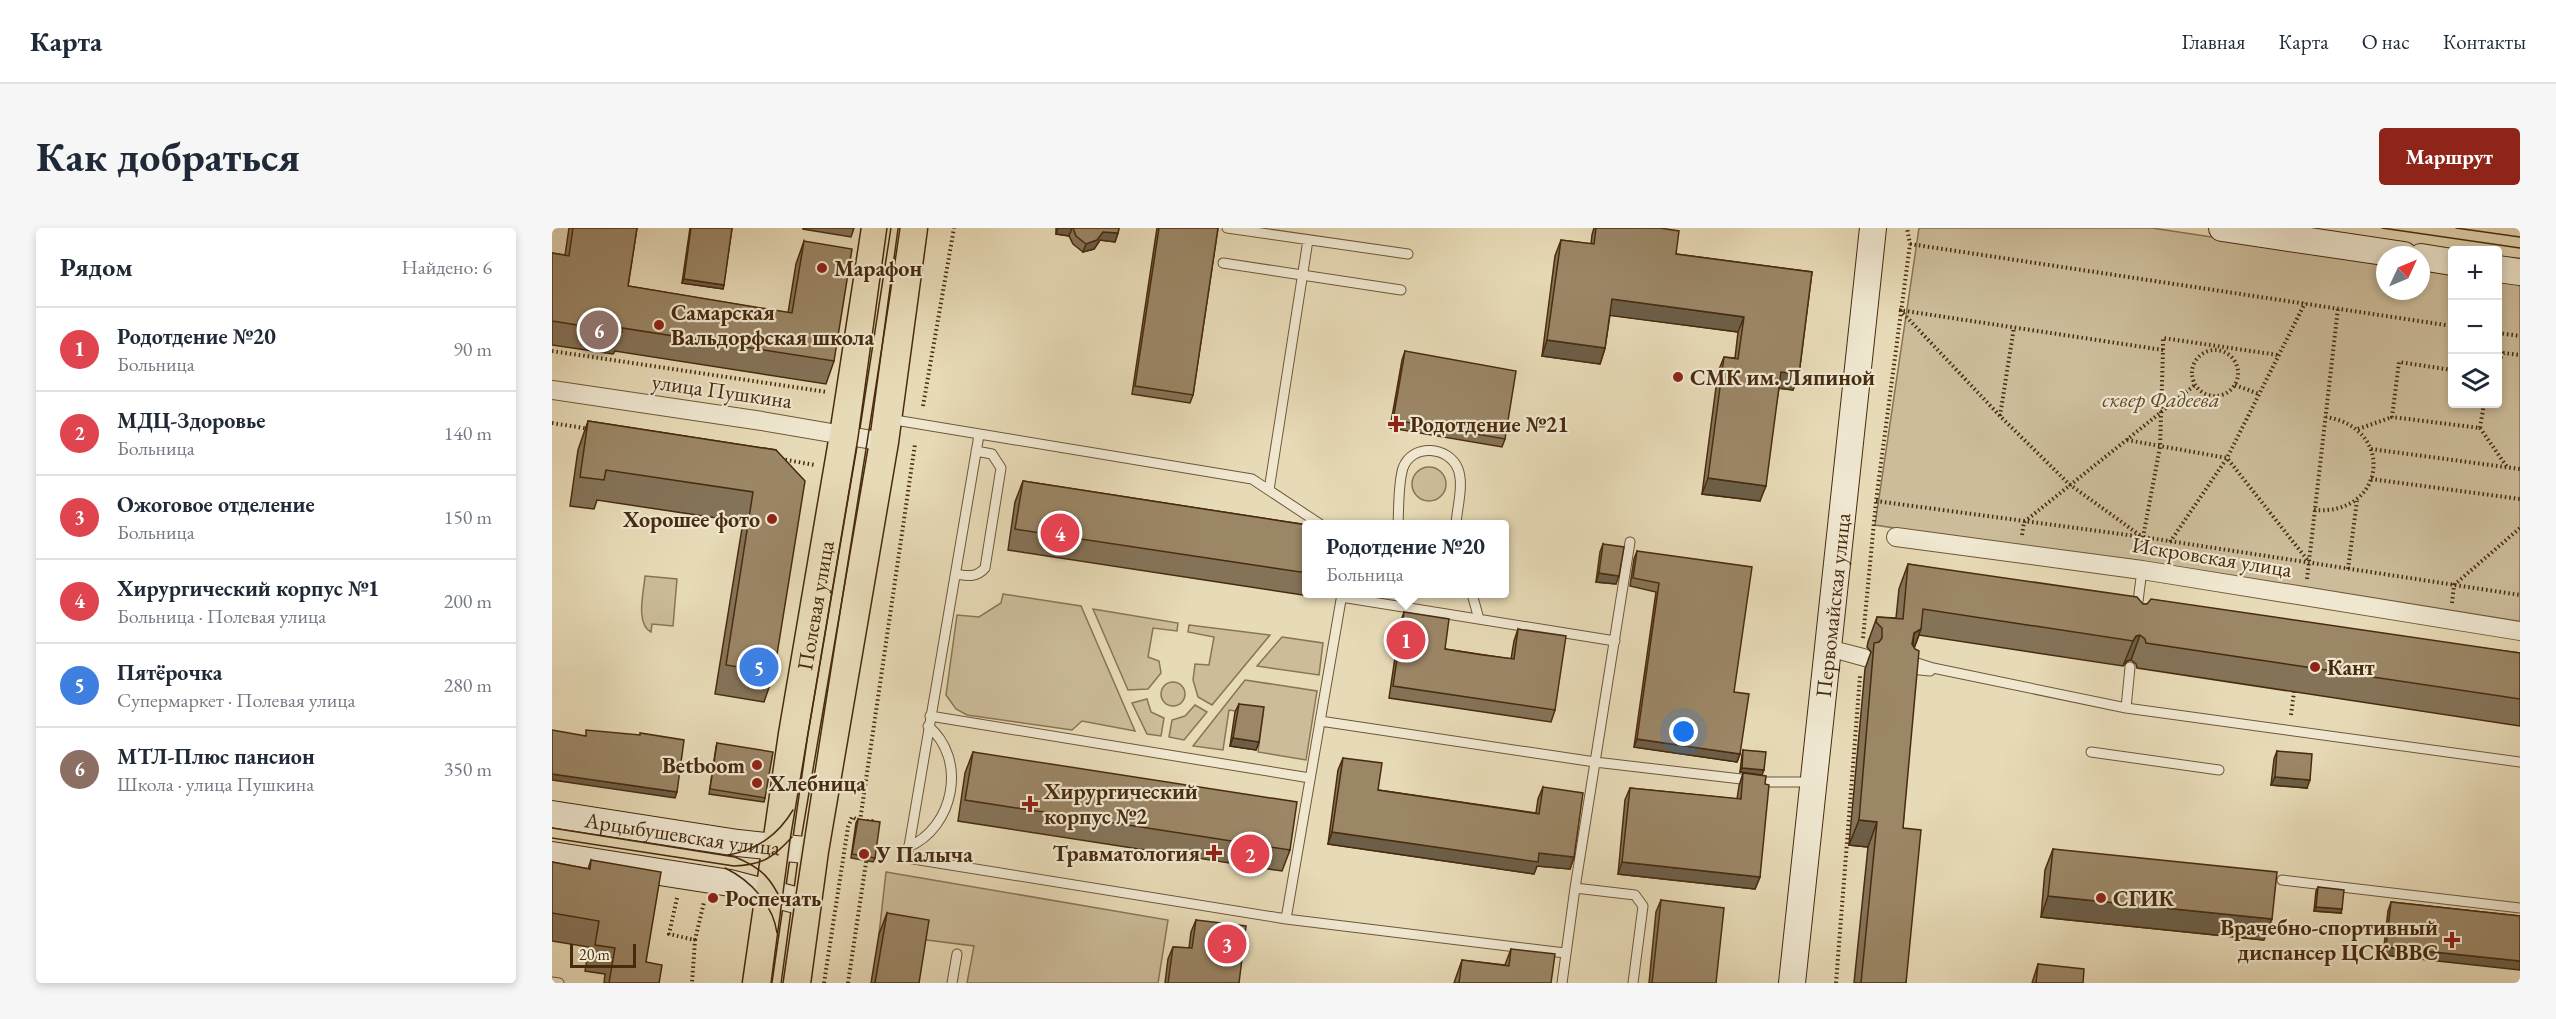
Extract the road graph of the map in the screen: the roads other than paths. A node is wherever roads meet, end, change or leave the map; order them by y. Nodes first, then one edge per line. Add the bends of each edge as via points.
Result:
1 (876, 228) edge
2 (913, 228) edge
3 (1227, 228) edge
4 (1873, 228) edge
5 (2222, 228) edge
6 (1308, 240) junction
7 (2376, 251) edge
8 (1408, 254) dead end
9 (2430, 258) edge
10 (2448, 261) edge
11 (1223, 263) dead end
12 (2502, 270) edge
13 (2520, 272) edge
14 (1303, 275) junction
15 (1401, 290) dead end
16 (552, 390) edge
17 (885, 430) junction
18 (844, 435) junction
19 (979, 435) junction
20 (976, 451) junction
21 (1269, 490) junction
22 (1313, 520) edge
23 (1397, 520) edge
24 (1456, 520) edge
25 (1896, 537) dead end
26 (1630, 542) dead end
27 (2142, 570) junction
28 (956, 574) junction
29 (1340, 598) edge
30 (1358, 598) edge
31 (1473, 598) edge
32 (1479, 619) junction
33 (2135, 623) edge
34 (2520, 631) edge
35 (1615, 641) junction
36 (1828, 648) junction
37 (1864, 658) road end
38 (1911, 665) edge
39 (2130, 667) edge
40 (2126, 708) junction
41 (929, 721) junction
42 (1320, 721) junction
43 (2091, 752) dead end
44 (1596, 762) junction
45 (2520, 762) edge
46 (2219, 770) dead end
47 (1310, 778) junction
48 (1814, 782) junction
49 (552, 814) edge
50 (778, 846) junction
51 (908, 847) junction
52 (814, 851) junction
53 (552, 855) edge
54 (2282, 880) dead end
55 (1575, 888) junction
56 (771, 895) junction
57 (807, 903) junction
58 (2520, 908) edge
59 (1286, 919) junction
60 (1565, 953) junction
61 (957, 954) dead end
62 (552, 982) edge
63 (559, 983) edge
64 (757, 983) edge
65 (796, 983) edge
66 (952, 983) edge
67 (1562, 983) edge
68 (1633, 983) edge
69 (1792, 983) edge

1 - 18 main road, Полевая улица
2 - 17 main road, Полевая улица
3 - 6 lane
4 - 36 main road, Первомайская улица
5 - 7 main road
6 - 8 lane
6 - 14 lane
9 - 10 main road
11 - 14 lane
12 - 13 main road
14 - 15 lane
14 - 21 lane
16 - 18 street, улица Пушкина
17 - 18 street, улица Пушкина
17 - 19 lane
17 - 52 main road, Полевая улица
18 - 50 main road, Полевая улица
19 - 20 lane
19 - 21 lane via 1252,478
20 - 28 lane
20 - 28 lane via 992,454 1001,468 985,568 972,577
21 - 22 lane
23 - 24 lane via 1403,469 1414,455 1434,450 1444,453 1457,468 1460,478
25 - 27 street, Искровская улица
26 - 35 lane
27 - 33 lane
27 - 34 street, Искровская улица
28 - 41 lane
29 - 42 lane
30 - 32 lane
31 - 32 lane
32 - 35 lane
35 - 44 lane
36 - 37 lane
36 - 48 main road, Первомайская улица
38 - 40 lane
39 - 40 lane
40 - 45 lane
41 - 47 lane
41 - 51 lane
41 - 51 lane via 947,753 952,778 948,803 936,826
42 - 44 lane
42 - 47 lane
43 - 46 lane
44 - 48 lane via 1767,782
44 - 55 lane
47 - 59 lane
48 - 69 main road, Первомайская улица
49 - 50 main road, Арцыбушевская улица
50 - 52 main road, Арцыбушевская улица
50 - 56 main road, Полевая улица
51 - 59 lane via 907,858
52 - 57 main road, Полевая улица
53 - 56 main road, Арцыбушевская улица via 674,873
54 - 58 lane
55 - 60 lane
55 - 68 lane via 1635,895 1643,906
56 - 57 main road, Арцыбушевская улица
56 - 64 main road, Полевая улица
57 - 65 main road, Полевая улица
59 - 60 lane
60 - 67 lane
61 - 66 lane
62 - 63 lane

